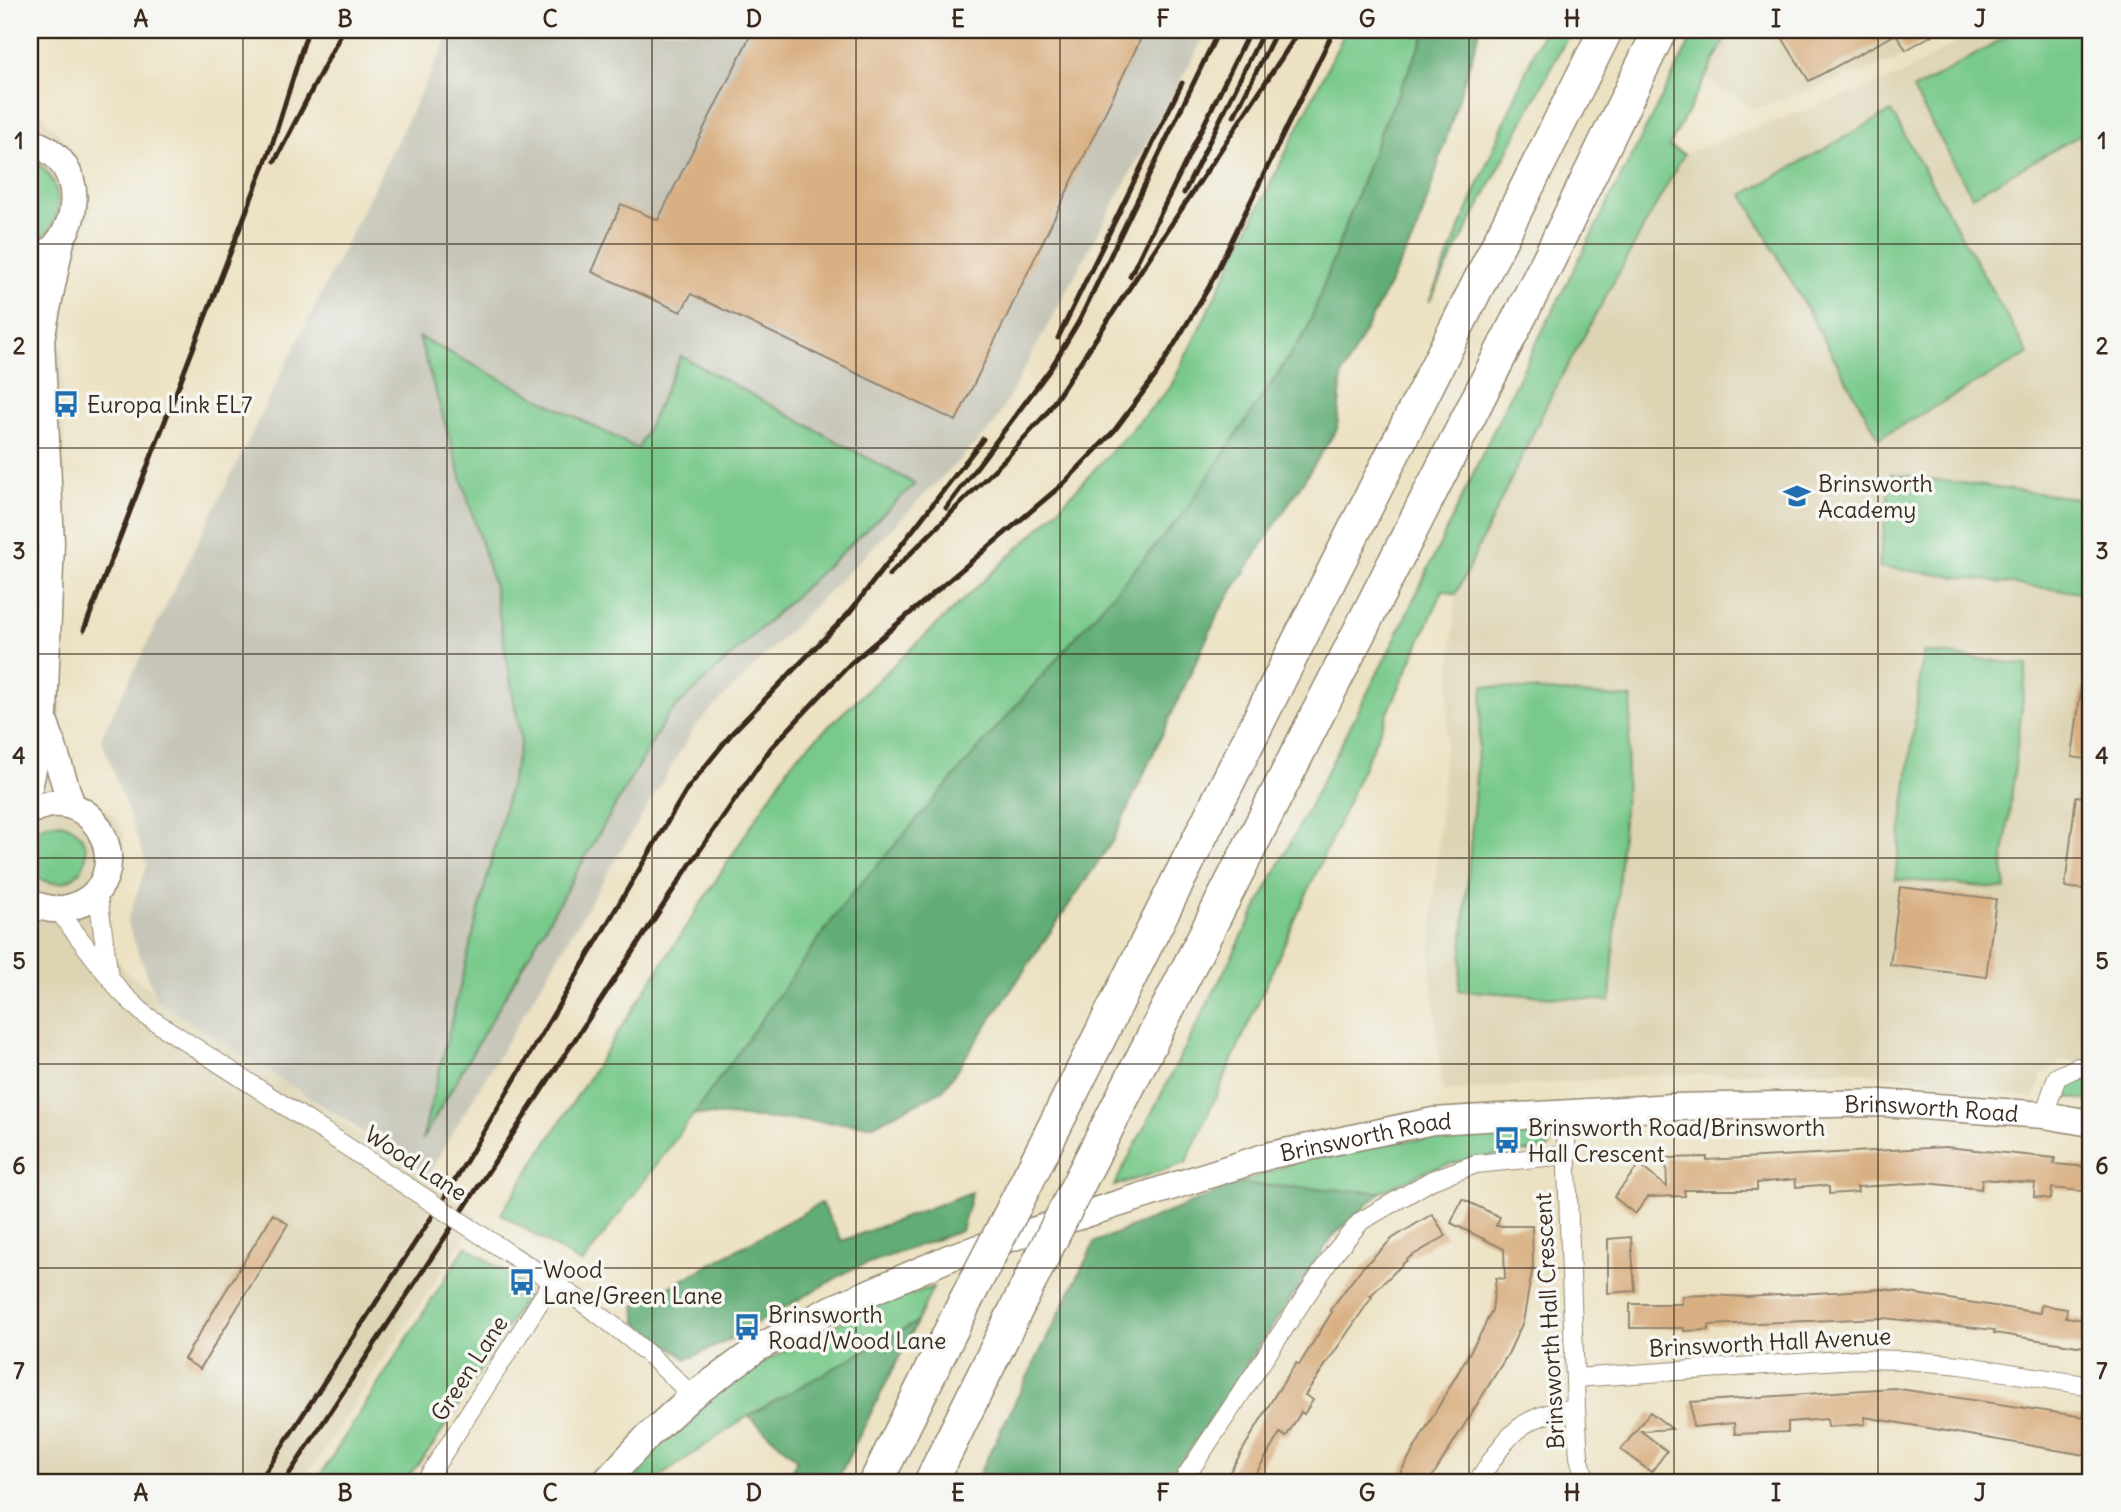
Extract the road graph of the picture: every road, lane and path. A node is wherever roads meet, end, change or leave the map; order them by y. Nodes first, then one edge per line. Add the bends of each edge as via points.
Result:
1 (1606, 30) edge
2 (1660, 30) edge
3 (32, 139) edge
4 (61, 242) junction
5 (30, 263) edge
6 (30, 313) edge
7 (41, 339) junction
8 (44, 714) junction
9 (30, 784) edge
10 (72, 806) junction
11 (30, 811) edge
12 (97, 889) junction
13 (41, 909) edge
14 (109, 977) junction
15 (2091, 1070) edge
16 (1565, 1115) junction
17 (2044, 1115) junction
18 (2091, 1123) edge
19 (1566, 1155) junction
20 (554, 1281) junction
21 (1575, 1378) junction
22 (2091, 1385) edge
23 (692, 1396) junction
24 (1576, 1408) junction
25 (425, 1482) edge
26 (605, 1482) edge
27 (876, 1482) edge
28 (931, 1482) edge
29 (1182, 1482) edge
30 (1477, 1482) edge
31 (1586, 1482) edge

1 - 27 highway, bridge
2 - 28 highway, bridge via 1550,257
3 - 4 main road via 53,154 73,186 71,225
4 - 5 main road
4 - 7 main road
6 - 7 main road
7 - 8 main road via 51,542
8 - 9 main road
8 - 10 main road
10 - 11 main road via 50,804
10 - 12 main road via 89,815 105,837 106,873
12 - 13 main road via 79,904
12 - 14 street
13 - 14 street, Wood Lane
14 - 20 street, Wood Lane, bridge via 145,1016
15 - 17 street via 2078,1067 2057,1077
16 - 17 main road, Brinsworth Road via 1673,1107 1882,1103
16 - 19 street, Brinsworth Hall Crescent
16 - 23 main road, Brinsworth Road via 1433,1121 1271,1155 1152,1191 951,1257 870,1290 770,1341
17 - 18 main road, Brinsworth Road
19 - 21 street, Brinsworth Hall Crescent
19 - 29 street, Brinsworth Road via 1476,1164 1432,1180 1362,1221 1335,1252
20 - 23 street, Wood Lane via 635,1342
20 - 25 street, Green Lane
21 - 22 street, Brinsworth Hall Avenue via 1856,1359 1961,1365
21 - 24 street, Brinsworth Hall Crescent
23 - 26 main road, Brinsworth Road
24 - 30 street via 1545,1412 1518,1428
24 - 31 street, Brinsworth Hall Crescent via 1579,1457

